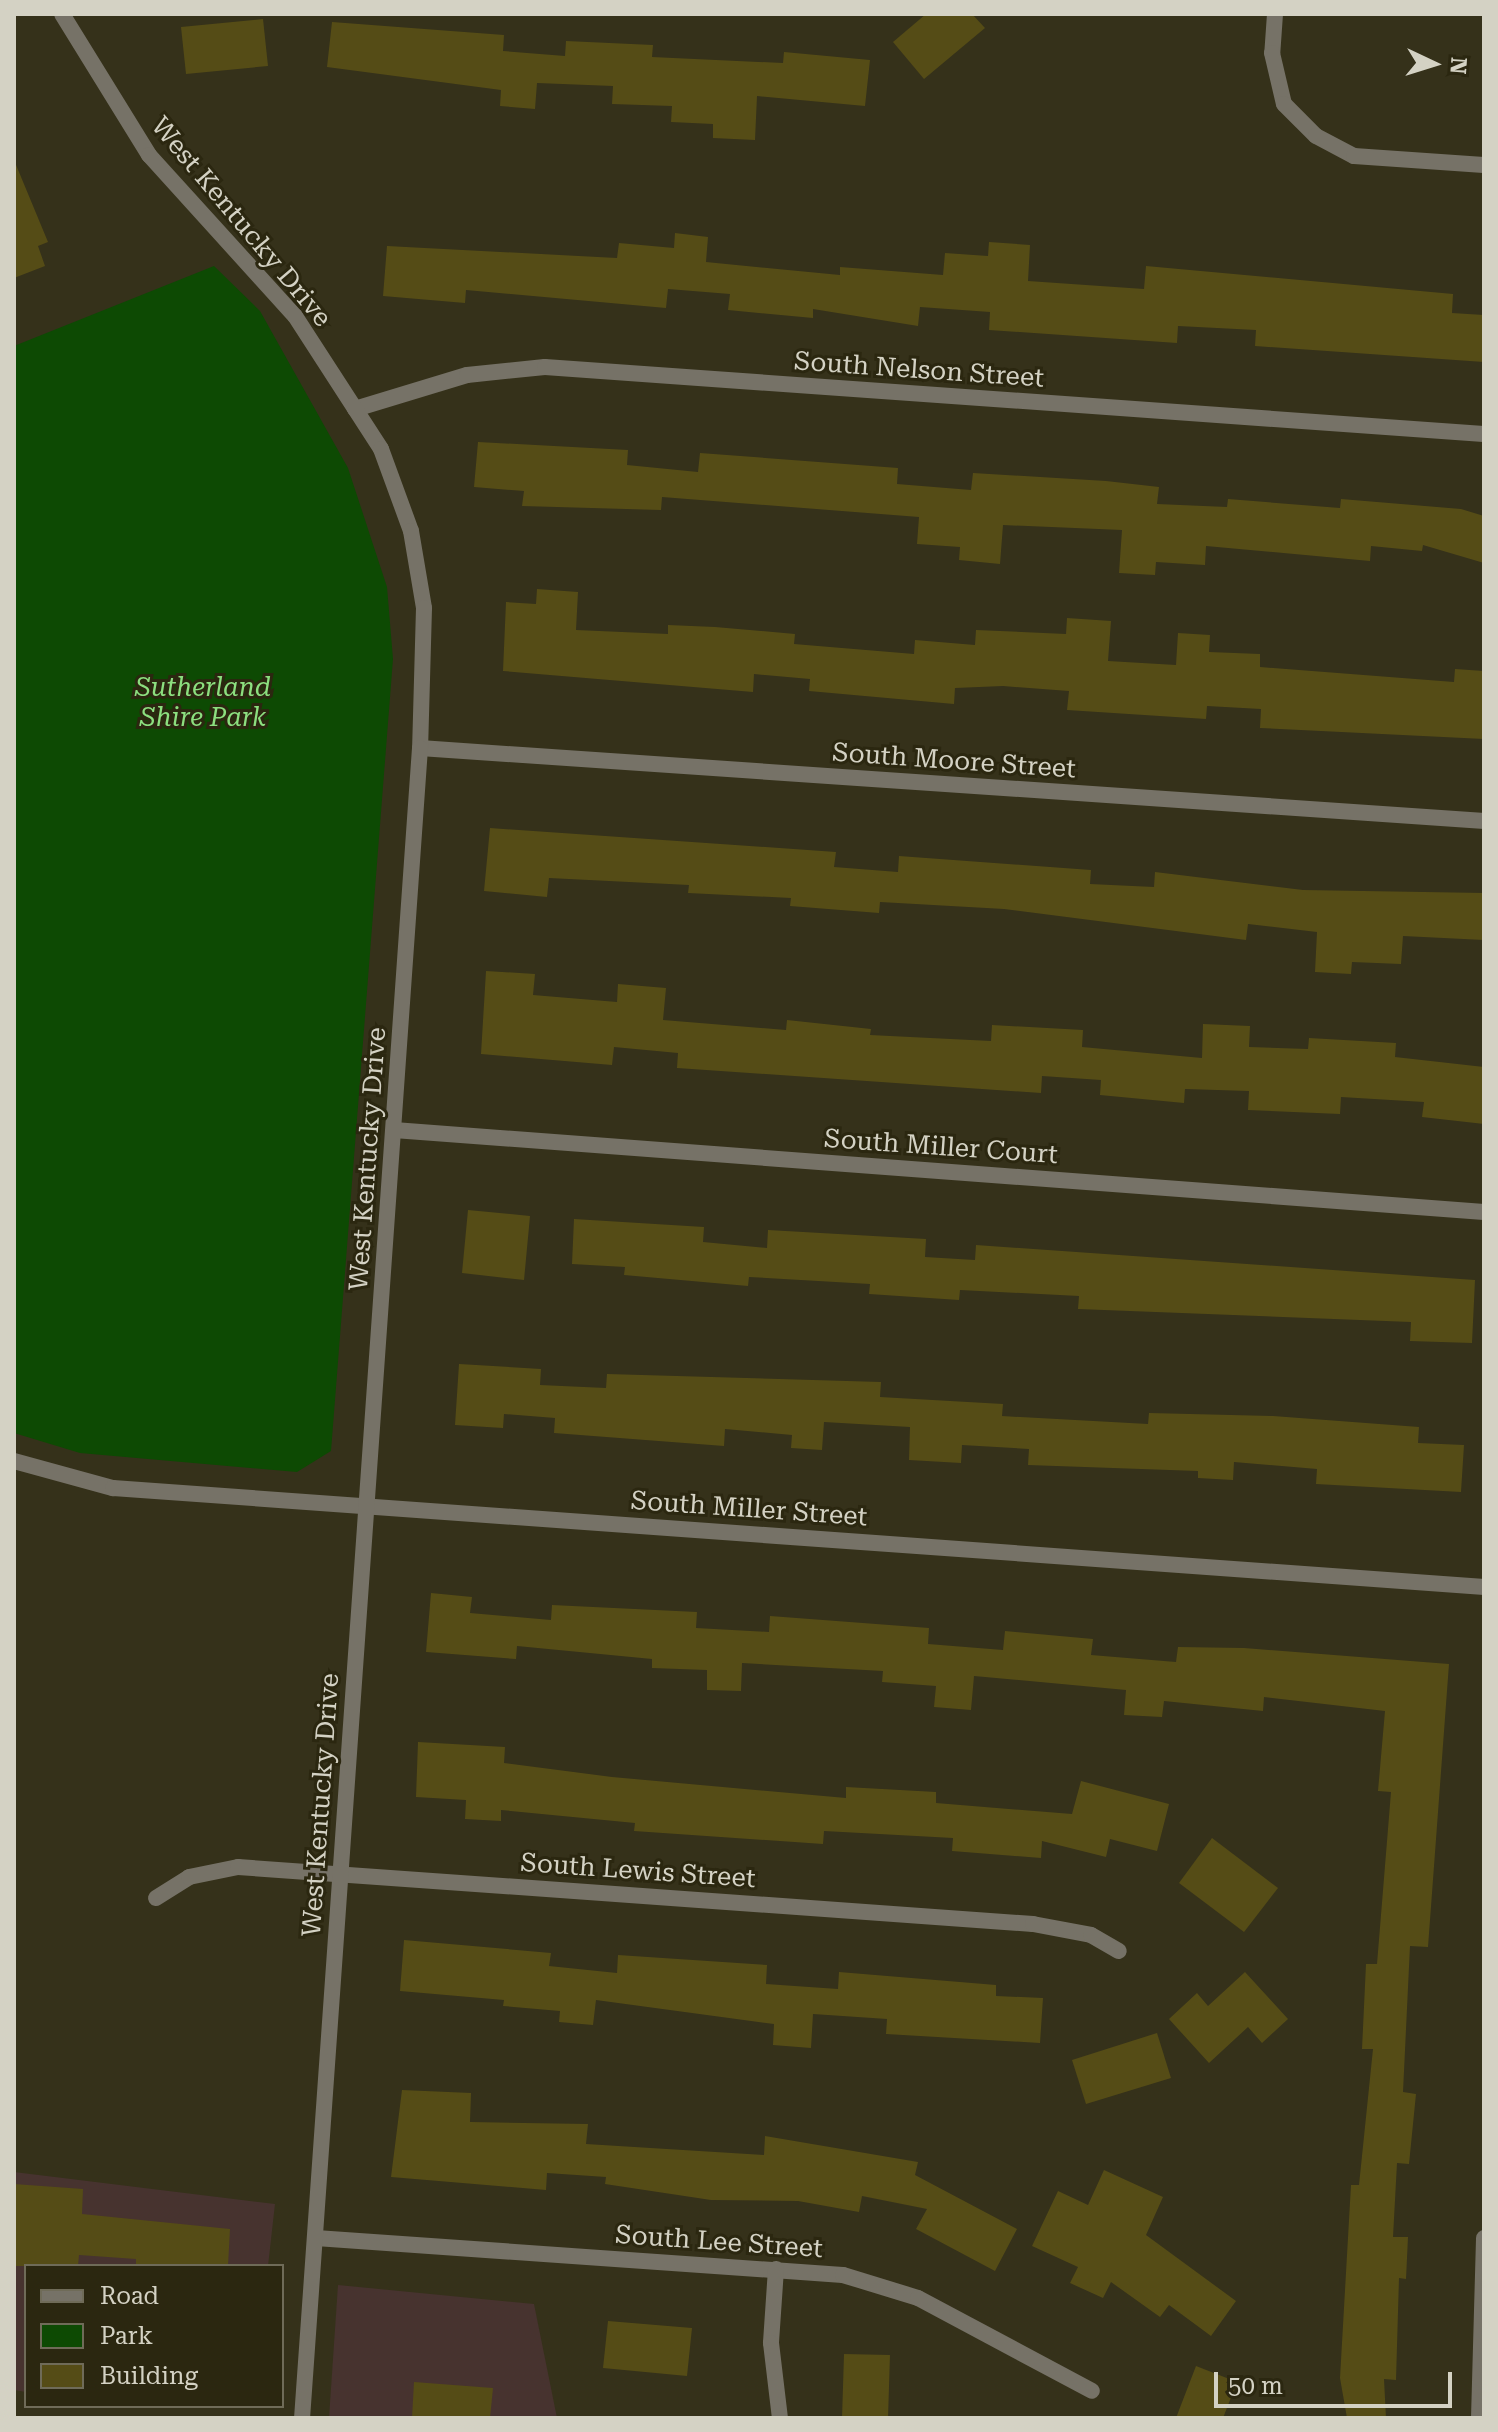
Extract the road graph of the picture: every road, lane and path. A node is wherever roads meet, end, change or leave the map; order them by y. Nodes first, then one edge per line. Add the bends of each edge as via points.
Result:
1 (62, 14) edge
2 (1275, 14) edge
3 (1484, 165) edge
4 (355, 409) junction
5 (1484, 434) edge
6 (420, 748) junction
7 (1484, 821) edge
8 (394, 1130) junction
9 (1484, 1212) edge
10 (14, 1461) edge
11 (366, 1506) junction
12 (1484, 1587) edge
13 (341, 1873) junction
14 (156, 1898) dead end
15 (1119, 1951) dead end
16 (316, 2238) junction
17 (1484, 2238) edge
18 (776, 2269) junction
19 (1092, 2391) dead end
20 (302, 2418) edge
21 (780, 2418) edge
22 (1479, 2418) edge

1 - 4 street, West Kentucky Drive via 149,155 295,316
2 - 3 street via 1272,53 1284,104 1316,136 1354,156
4 - 5 street, South Nelson Street via 467,375 545,367
4 - 6 street, West Kentucky Drive via 399,492 419,570 425,649
6 - 7 street, South Moore Street
6 - 8 street, West Kentucky Drive
8 - 9 street, South Miller Court
8 - 11 street, West Kentucky Drive
10 - 11 street, South Miller Street via 113,1488
11 - 12 street, South Miller Street
11 - 13 street, West Kentucky Drive
13 - 14 street, South Lewis Street via 220,1868
13 - 15 street, South Lewis Street via 1033,1924 1091,1935
13 - 16 street, West Kentucky Drive
16 - 18 street, South Lee Street
16 - 20 street, West Kentucky Drive
17 - 22 street
18 - 19 street, South Lee Street via 843,2275 918,2298
18 - 21 street via 771,2343

